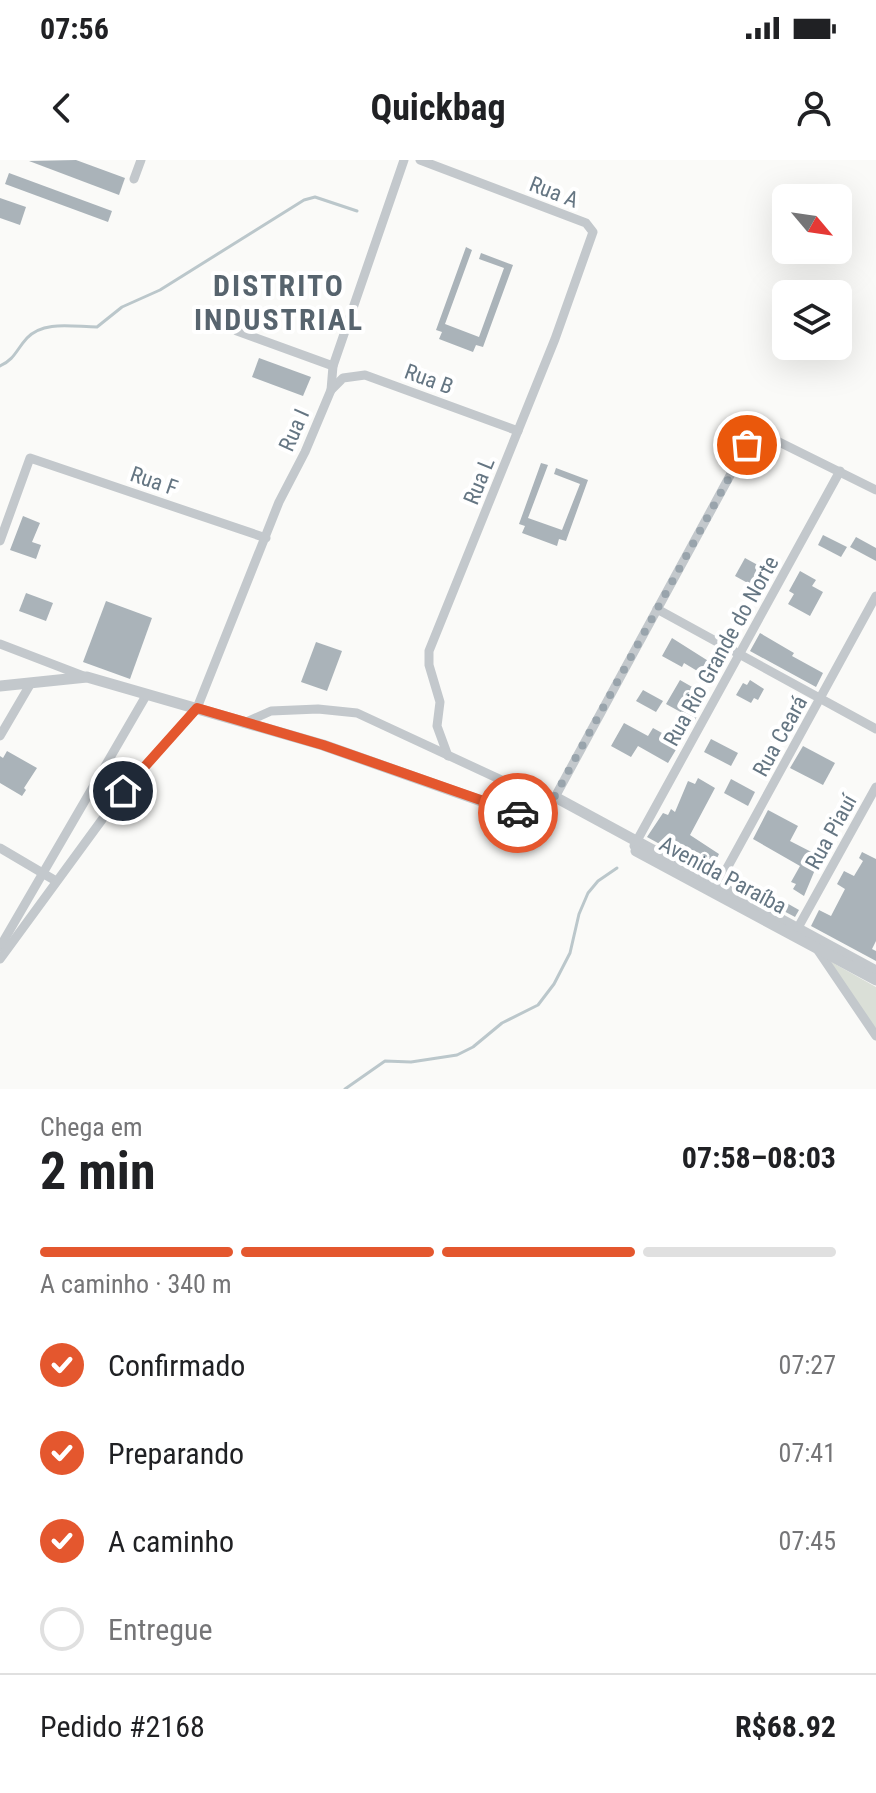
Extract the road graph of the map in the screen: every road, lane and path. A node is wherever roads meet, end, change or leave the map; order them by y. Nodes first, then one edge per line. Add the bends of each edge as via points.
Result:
1 (141, 160) edge
2 (404, 160) edge
3 (420, 160) edge
4 (134, 179) dead end
5 (586, 223) joint
6 (237, 331) dead end
7 (333, 366) junction
8 (331, 390) junction
9 (518, 431) junction
10 (840, 471) junction
11 (876, 490) edge
12 (4, 515) edge
13 (266, 538) junction
14 (0, 541) edge
15 (876, 596) edge
16 (657, 609) junction
17 (0, 644) edge
18 (739, 655) junction
19 (87, 677) junction
20 (31, 683) junction
21 (0, 686) edge
22 (147, 694) junction
23 (820, 699) junction
24 (197, 708) junction
25 (244, 723) junction
26 (876, 729) edge
27 (0, 736) edge
28 (448, 756) junction
29 (876, 787) edge
30 (553, 800) junction
31 (634, 846) junction
32 (0, 848) edge
33 (43, 873) junction
34 (56, 881) junction
35 (715, 889) junction
36 (795, 932) junction
37 (0, 947) edge
38 (817, 949) junction
39 (0, 959) edge
40 (876, 976) edge
41 (876, 1036) edge

1 - 4 street
2 - 7 street, Rua I
3 - 5 street, Rua A
5 - 9 street, Rua L via 593,238
6 - 7 street
7 - 8 street, Rua I
8 - 9 street, Rua B via 350,375 365,375
8 - 13 street, Rua I
9 - 28 street, Rua L via 429,651 440,702 437,726
10 - 11 street
10 - 16 street via 775,440 751,437
10 - 18 street, Rua Rio Grande do Norte
12 - 13 street, Rua F via 30,458
12 - 14 street
13 - 24 street, Rua I
15 - 23 street, Rua Ceará
16 - 18 street
16 - 30 street
17 - 19 street
18 - 23 street
18 - 31 street, Rua Rio Grande do Norte
19 - 20 street
19 - 22 street
20 - 21 street
20 - 27 street
22 - 24 street
22 - 33 street
23 - 26 street
23 - 35 street, Rua Ceará
24 - 25 street
24 - 34 street, Rua I via 123,791
25 - 28 street via 271,711 357,713
25 - 30 street via 323,745 515,813 537,811
28 - 30 street
29 - 36 street, Rua Piauí
30 - 31 street, Avenida Paraíba
31 - 35 street, Avenida Paraíba
32 - 33 street
33 - 34 street
33 - 37 street
34 - 39 street, Rua I
35 - 36 street, Avenida Paraíba
36 - 38 street, Avenida Paraíba
36 - 40 street, Avenida Paraíba
38 - 40 street, Avenida Paraíba
38 - 41 street

